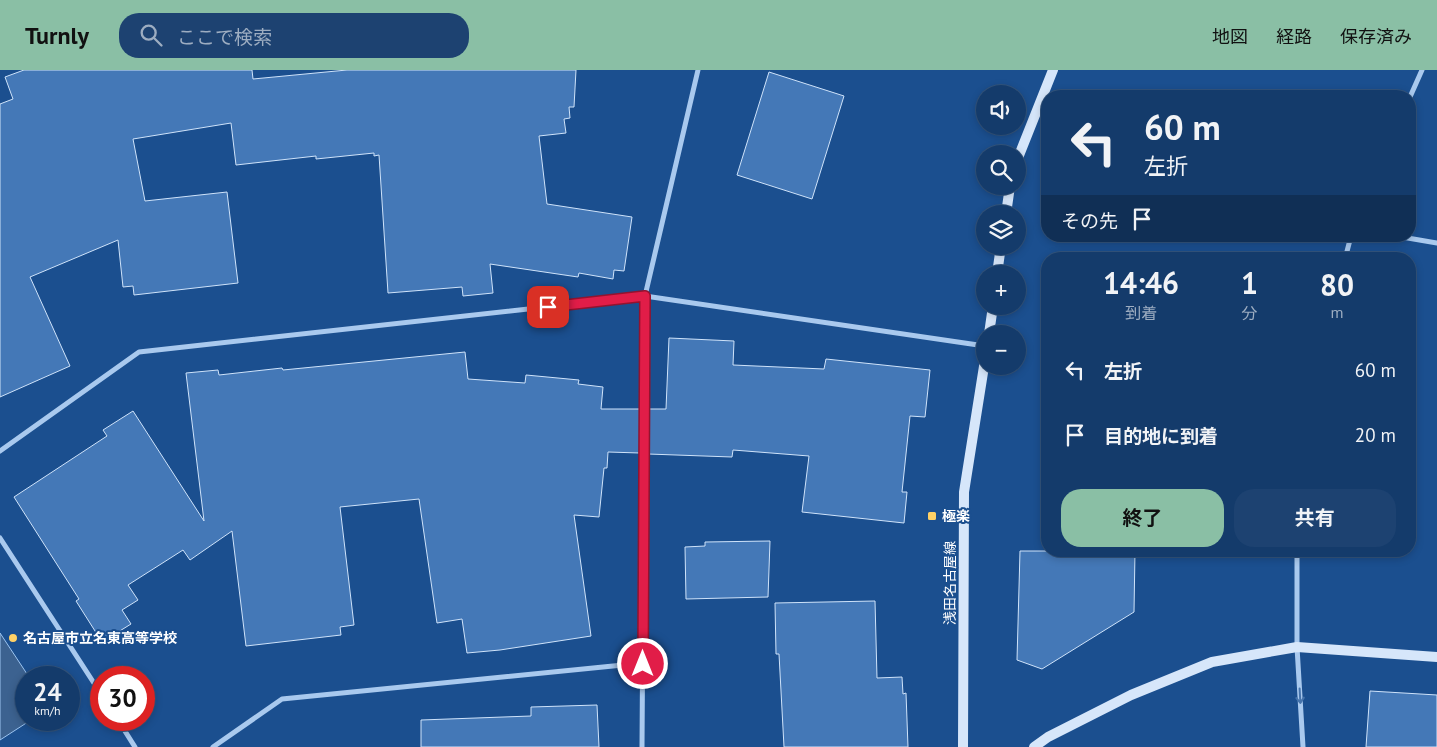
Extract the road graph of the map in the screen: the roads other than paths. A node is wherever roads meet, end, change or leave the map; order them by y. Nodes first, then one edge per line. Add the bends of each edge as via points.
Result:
1 (698, 70) edge
2 (1053, 70) edge
3 (1422, 70) edge
4 (1045, 90) edge
5 (1413, 90) edge
6 (1041, 100) edge
7 (1023, 145) edge
8 (1416, 239) edge
9 (1437, 243) edge
10 (645, 296) junction
11 (976, 345) edge
12 (983, 375) edge
13 (0, 451) edge
14 (0, 538) edge
15 (1297, 557) edge
16 (1297, 647) junction
17 (1437, 657) edge
18 (643, 664) junction
19 (90, 677) edge
20 (125, 731) edge
21 (135, 747) edge
22 (213, 747) edge
23 (642, 747) edge
24 (963, 747) edge
25 (1034, 747) edge
26 (1303, 747) edge

1 - 10 street
2 - 4 main road
3 - 5 street
6 - 7 main road
8 - 9 street
10 - 11 street
10 - 13 street via 140,352
10 - 18 street
12 - 24 main road, 浅田名古屋線 via 964,492
14 - 19 street
15 - 16 street
16 - 17 main road
16 - 25 main road via 1212,662 1131,695
16 -> 26 street
18 - 22 street via 282,699
18 - 23 street
20 - 21 street

